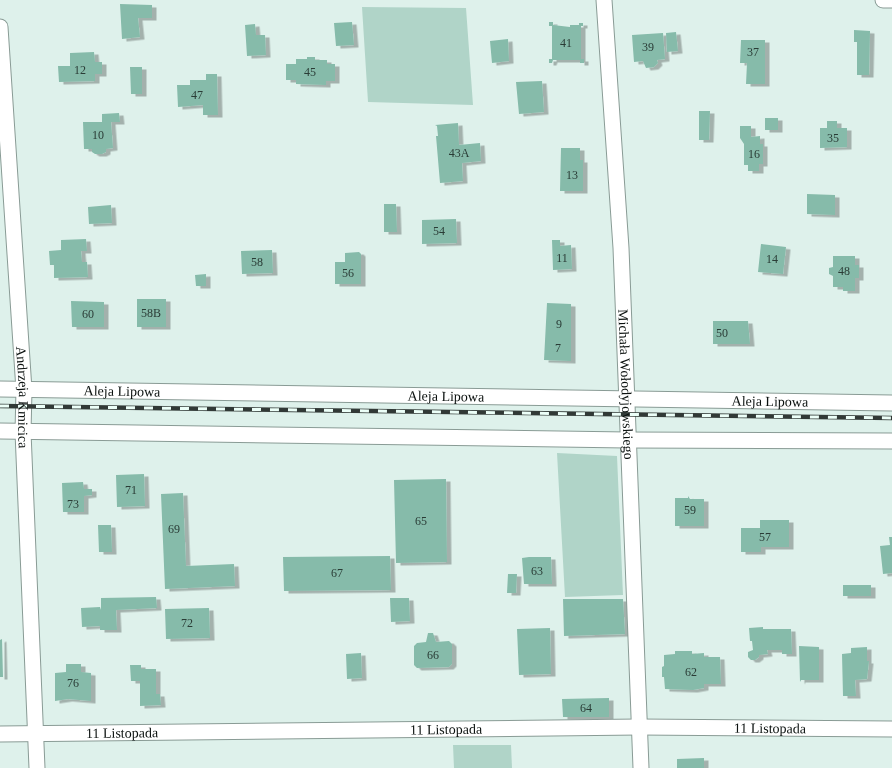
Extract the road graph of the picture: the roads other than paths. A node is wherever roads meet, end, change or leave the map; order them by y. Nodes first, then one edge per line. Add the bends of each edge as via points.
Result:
1 (604, 0) edge
2 (883, 0) edge
3 (892, 0) edge
4 (0, 27) edge
5 (0, 389) edge
6 (24, 390) junction
7 (627, 398) junction
8 (892, 403) edge
9 (0, 431) edge
10 (23, 432) junction
11 (627, 440) junction
12 (892, 442) edge
13 (639, 727) junction
14 (892, 729) edge
15 (0, 734) edge
16 (36, 734) junction
17 (37, 768) edge
18 (641, 768) edge

1 - 7 street, Michała Wołodyjowskiego via 621,248
2 - 3 street
4 - 6 street, Andrzeja Kmicica
5 - 6 street, Aleja Lipowa
6 - 7 street, Aleja Lipowa
6 - 10 street, Andrzeja Kmicica
7 - 8 street, Aleja Lipowa
7 - 11 street, Michała Wołodyjowskiego
9 - 10 street
10 - 11 street
10 - 16 street, Andrzeja Kmicica
11 - 12 street
11 - 13 street, Michała Wołodyjowskiego
13 - 14 street, 11 Listopada
13 - 16 street, 11 Listopada
13 - 18 street, Michała Wołodyjowskiego
15 - 16 street, 11 Listopada
16 - 17 street, Andrzeja Kmicica

